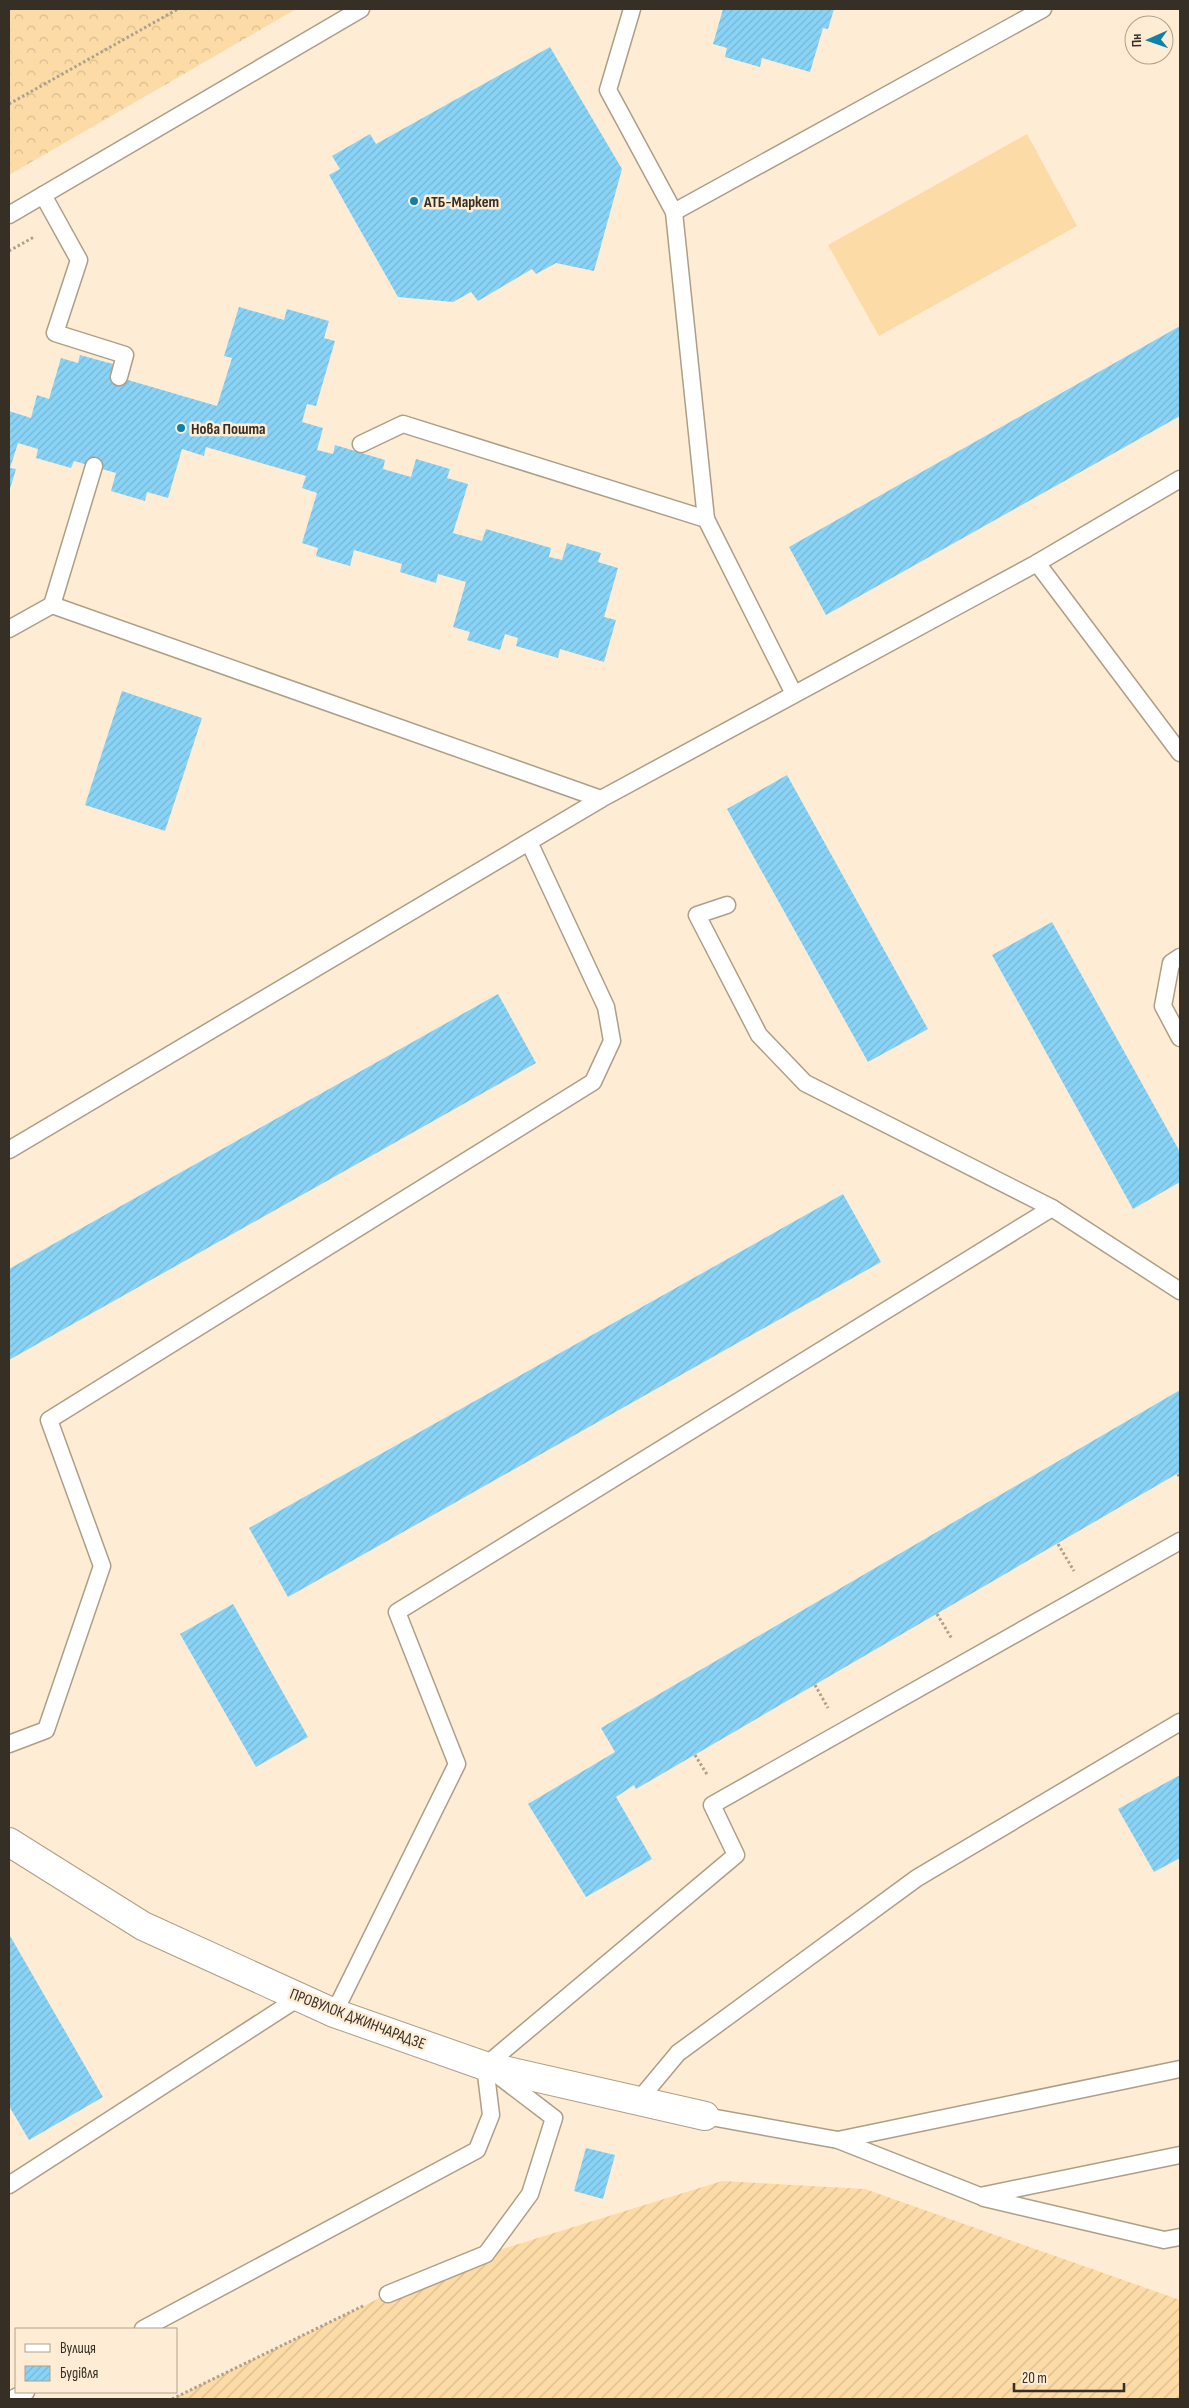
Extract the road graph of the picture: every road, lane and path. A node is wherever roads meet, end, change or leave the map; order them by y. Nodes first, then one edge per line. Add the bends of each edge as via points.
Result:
1 (178, 9) edge
2 (361, 9) edge
3 (632, 9) edge
4 (1043, 9) edge
5 (9, 104) edge
6 (43, 195) junction
7 (674, 212) junction
8 (9, 215) edge
9 (119, 377) dead end
10 (361, 444) dead end
11 (94, 466) dead end
12 (1180, 479) edge
13 (706, 519) junction
14 (1037, 563) junction
15 (52, 605) junction
16 (9, 629) edge
17 (794, 694) junction
18 (1180, 753) edge
19 (601, 799) junction
20 (528, 842) junction
21 (727, 905) dead end
22 (1180, 958) edge
23 (1180, 1038) edge
24 (9, 1150) edge
25 (1052, 1208) junction
26 (1180, 1291) edge
27 (1178, 1474) dead end
28 (1180, 1478) edge
29 (1180, 1541) edge
30 (1180, 1722) edge
31 (9, 1744) edge
32 (9, 1842) edge
33 (300, 1997) junction
34 (334, 2013) junction
35 (486, 2066) junction
36 (1180, 2069) edge
37 (638, 2101) junction
38 (705, 2116) joint
39 (838, 2140) junction
40 (1180, 2155) edge
41 (9, 2185) edge
42 (980, 2196) junction
43 (1180, 2237) edge
44 (388, 2294) joint
45 (145, 2328) edge
46 (24, 2393) edge
47 (12, 2399) edge
48 (172, 2399) edge

1 - 5 path
2 - 6 lane
3 - 7 lane via 608,90
4 - 7 lane
6 - 8 lane
6 - 9 lane via 78,260 55,334 125,355
7 - 13 lane
10 - 13 lane via 403,424
11 - 15 lane
12 - 14 lane
13 - 17 lane
14 - 17 lane
14 - 18 lane
15 - 16 lane
15 - 19 lane
17 - 19 lane
19 - 20 lane
20 - 24 lane
20 - 31 lane via 606,1007 612,1041 593,1082 49,1420 102,1566 46,1730
21 - 25 lane via 697,915 759,1035 806,1084
22 - 23 lane via 1171,963 1162,1006
25 - 26 lane
25 - 34 lane via 397,1612 456,1764
27 - 28 path
29 - 35 lane via 712,1805 736,1855
30 - 37 lane via 917,1878 678,2053
32 - 33 street, ПРОВУЛОК ДЖИНЧАРАДЗЕ via 144,1926
33 - 34 street, ПРОВУЛОК ДЖИНЧАРАДЗЕ
33 - 41 lane
34 - 35 street, ПРОВУЛОК ДЖИНЧАРАДЗЕ
35 - 37 street, ПРОВУЛОК ДЖИНЧАРАДЗЕ
35 - 44 lane via 554,2118 530,2194 486,2254
35 - 45 lane via 491,2115 477,2150
36 - 39 lane
37 - 38 street, ПРОВУЛОК ДЖИНЧАРАДЗЕ
38 - 39 lane
39 - 42 lane
40 - 42 lane
42 - 43 lane via 1164,2240
44 - 48 path
46 - 47 lane

